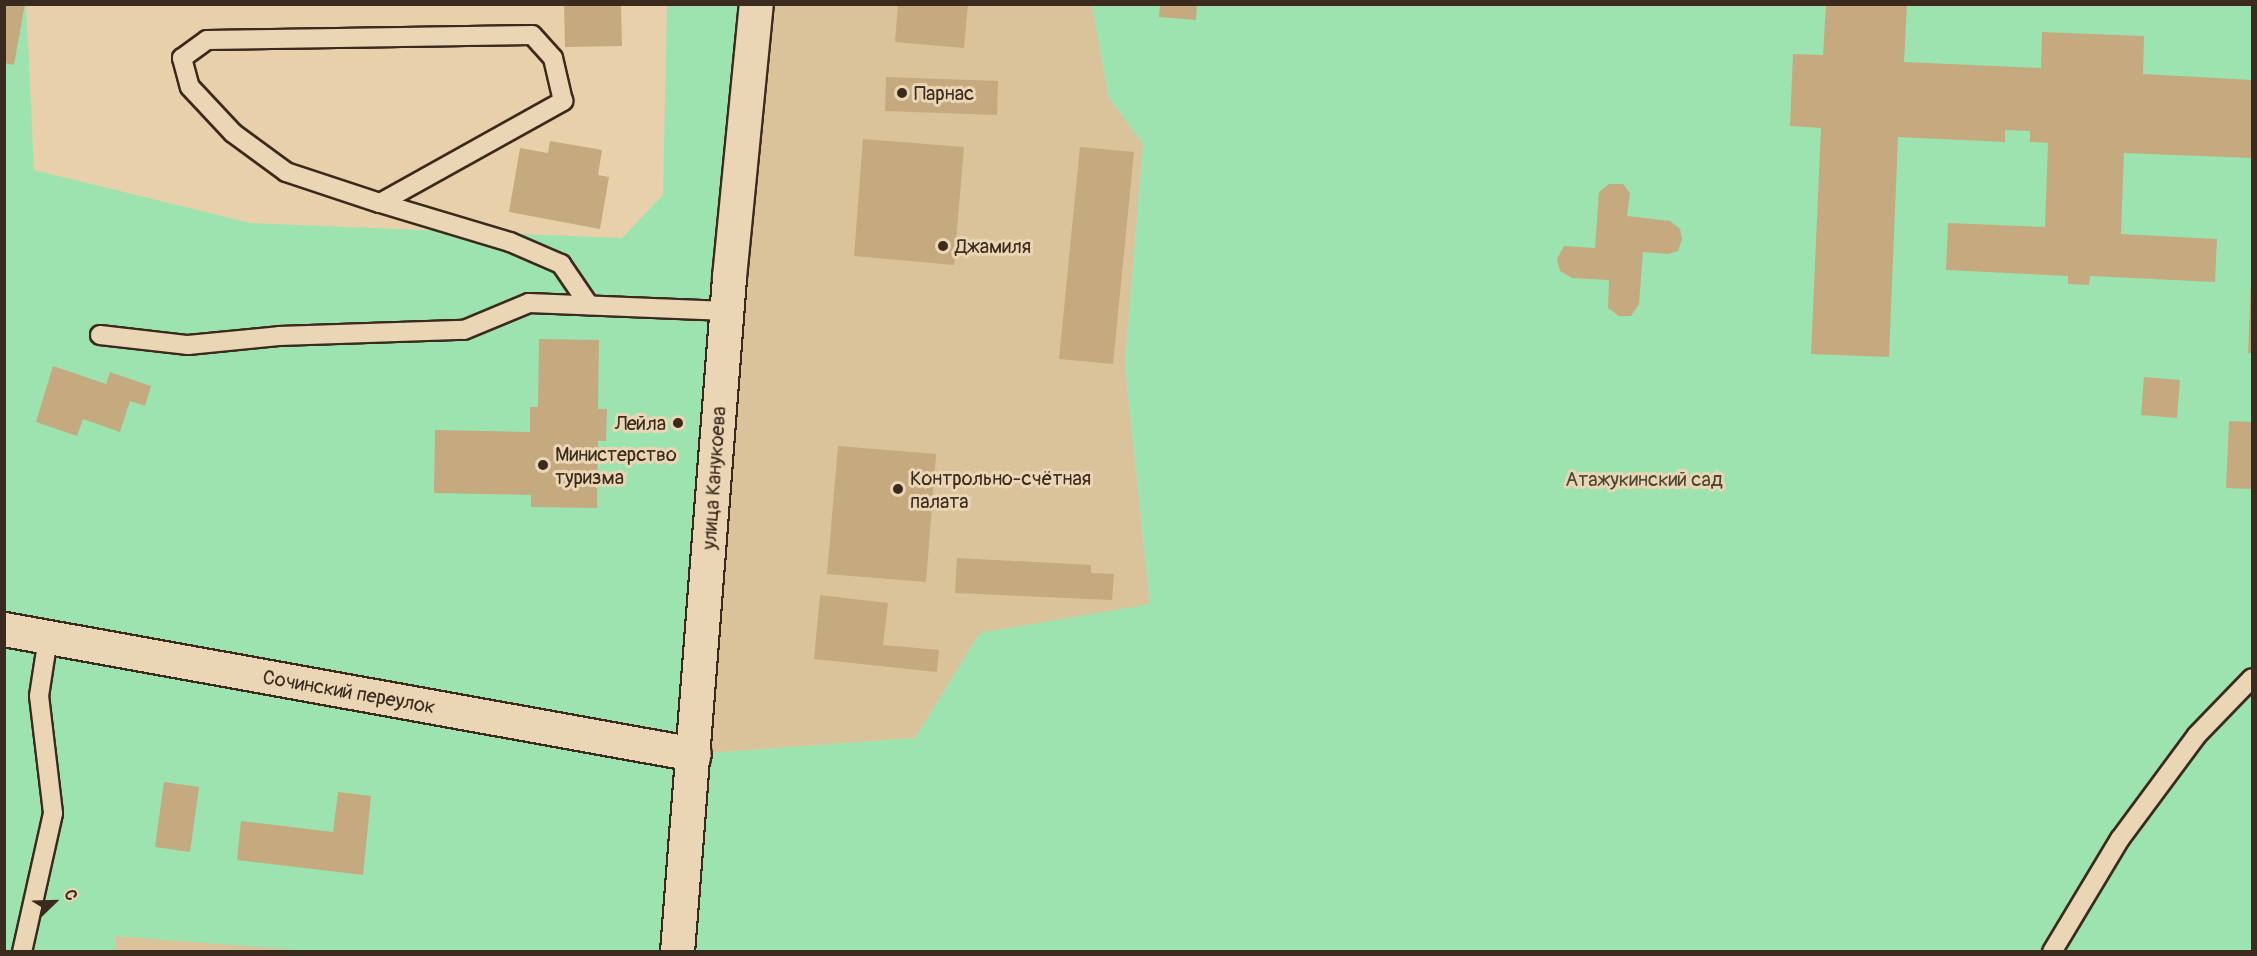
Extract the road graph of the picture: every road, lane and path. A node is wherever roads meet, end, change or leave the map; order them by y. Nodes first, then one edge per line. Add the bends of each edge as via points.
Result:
1 (756, 4) edge
2 (380, 203) junction
3 (590, 305) junction
4 (727, 310) junction
5 (100, 334) dead end
6 (4, 629) edge
7 (48, 638) junction
8 (2253, 678) edge
9 (694, 754) junction
10 (22, 951) edge
11 (677, 951) edge
12 (2052, 951) edge

1 - 4 street, улица Канукоева
2 - 2 lane via 286,172 233,133 190,87 182,58 207,40 532,35 553,58 563,101
2 - 3 lane via 510,242 561,264
3 - 4 lane
3 - 5 lane via 529,303 464,330 279,336 188,345
4 - 9 street, улица Канукоева
6 - 7 street, Сочинский переулок
7 - 9 street, Сочинский переулок
7 - 10 lane via 39,696 53,813
8 - 12 lane via 2197,735 2120,839
9 - 11 street, улица Канукоева

